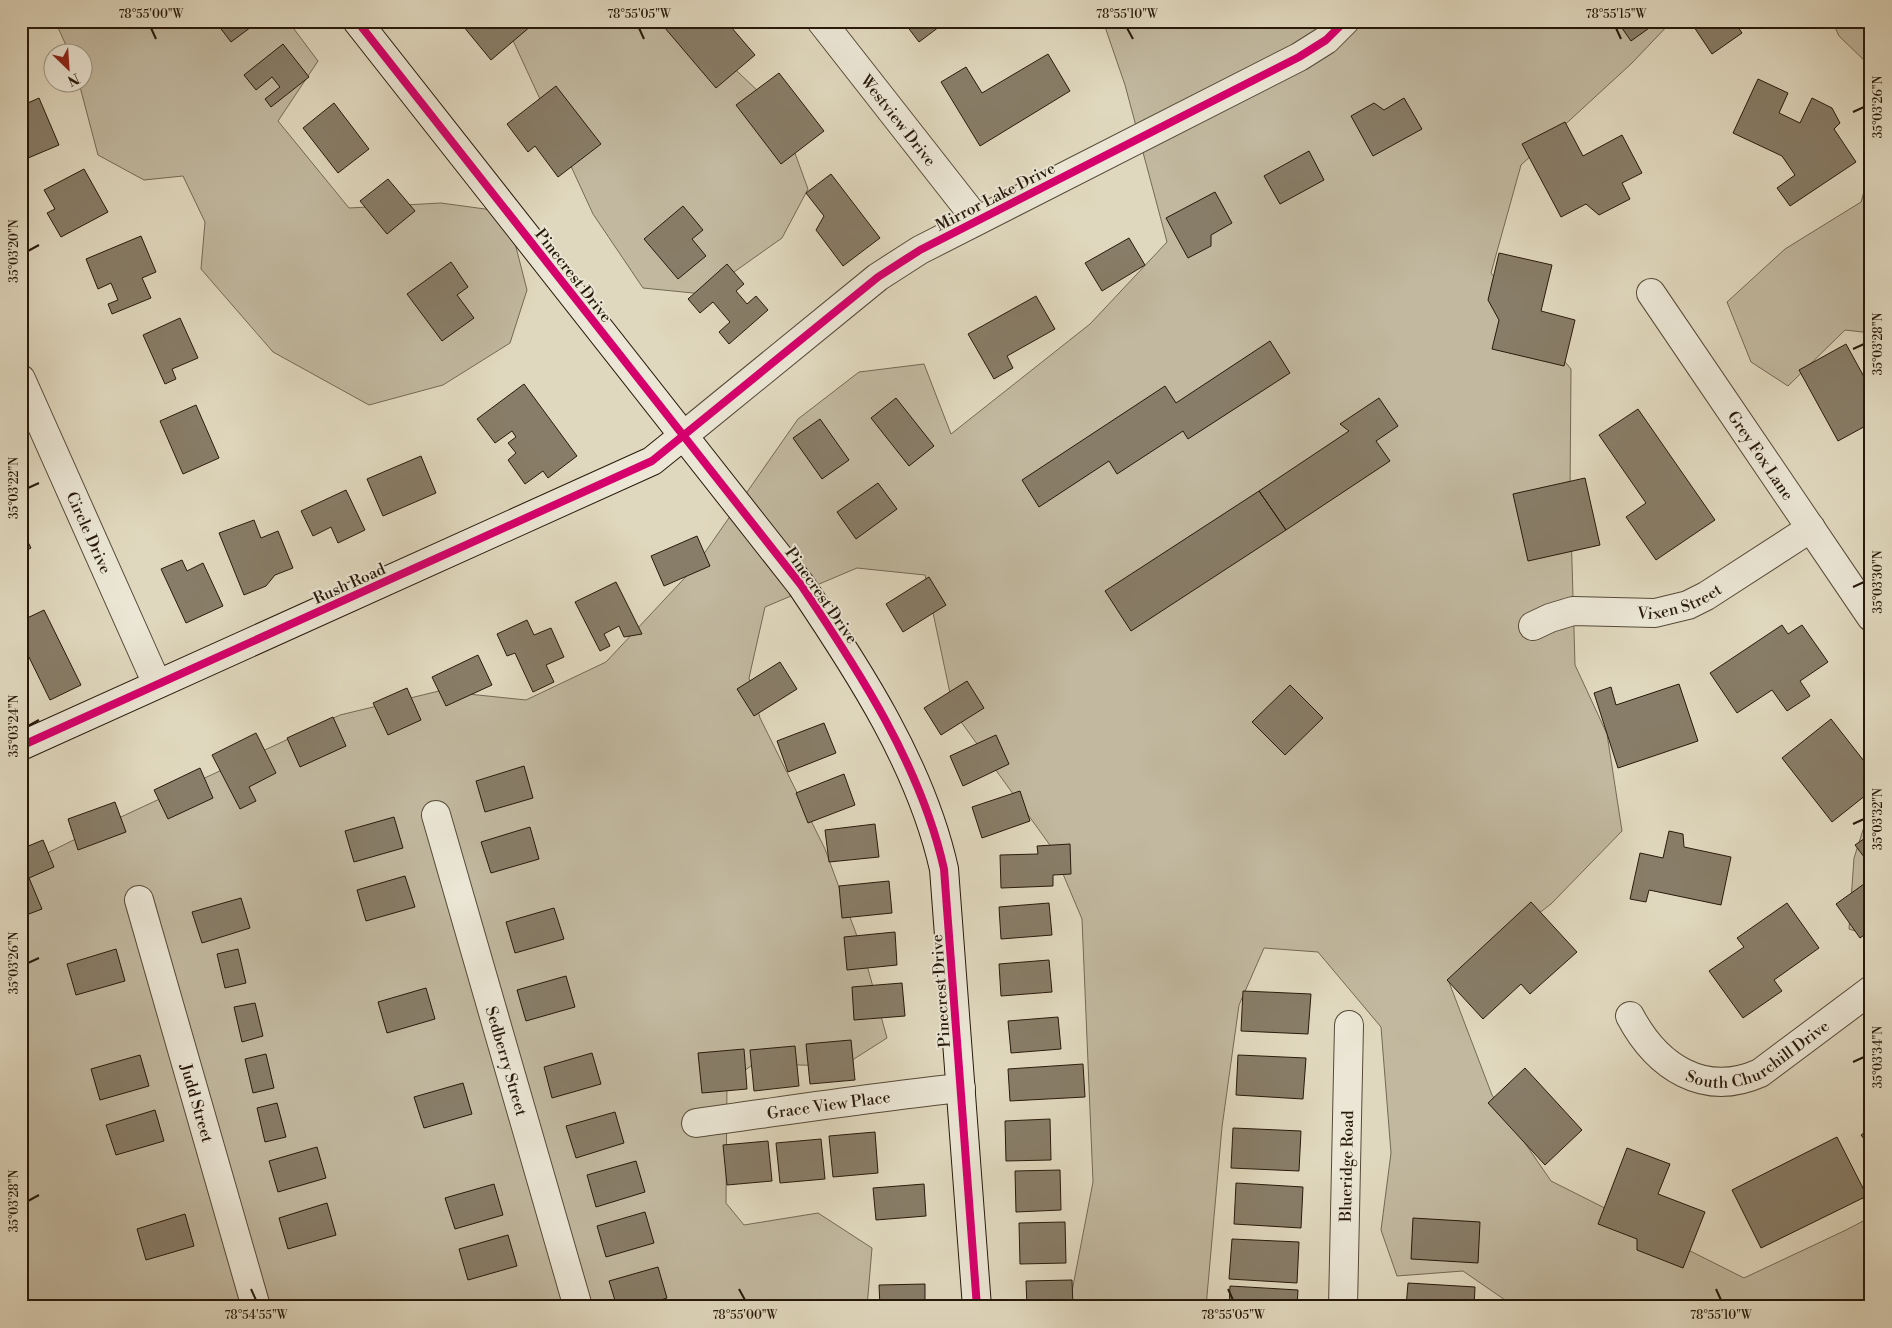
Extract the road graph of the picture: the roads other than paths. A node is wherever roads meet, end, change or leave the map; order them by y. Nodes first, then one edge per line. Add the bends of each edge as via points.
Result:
1 (357, 21) edge
2 (821, 21) edge
3 (1345, 21) edge
4 (977, 220) junction
5 (1651, 293) dead end
6 (21, 379) edge
7 (683, 436) junction
8 (1811, 528) junction
9 (1871, 617) edge
10 (1533, 626) dead end
11 (158, 684) junction
12 (21, 746) edge
13 (436, 814) dead end
14 (139, 900) dead end
15 (1871, 990) edge
16 (1630, 1016) dead end
17 (1349, 1026) dead end
18 (961, 1088) junction
19 (696, 1122) dead end
20 (256, 1307) edge
21 (578, 1307) edge
22 (977, 1307) edge
23 (1343, 1307) edge

1 - 7 street, Pinecrest Drive
2 - 4 street, Westview Drive
3 - 4 street, Mirror Lake Drive via 1326,40 1299,57
4 - 7 street, Mirror Lake Drive via 878,277
5 - 8 street, Grey Fox Lane
6 - 11 street, Circle Drive
7 - 11 street, Rush Road via 652,461
7 - 18 street, Pinecrest Drive via 801,585 840,643 913,778 937,837 944,869
8 - 9 street, Grey Fox Lane
8 - 10 street, Vixen Street via 1688,605 1654,613 1573,611
11 - 12 street, Rush Road
13 - 21 street, Sedberry Street
14 - 20 street, Judd Street
15 - 16 street, South Churchill Drive via 1760,1073 1730,1083 1698,1080 1670,1065 1647,1043
17 - 23 street, Blueridge Road
18 - 19 street, Grace View Place
18 - 22 street, Pinecrest Drive

